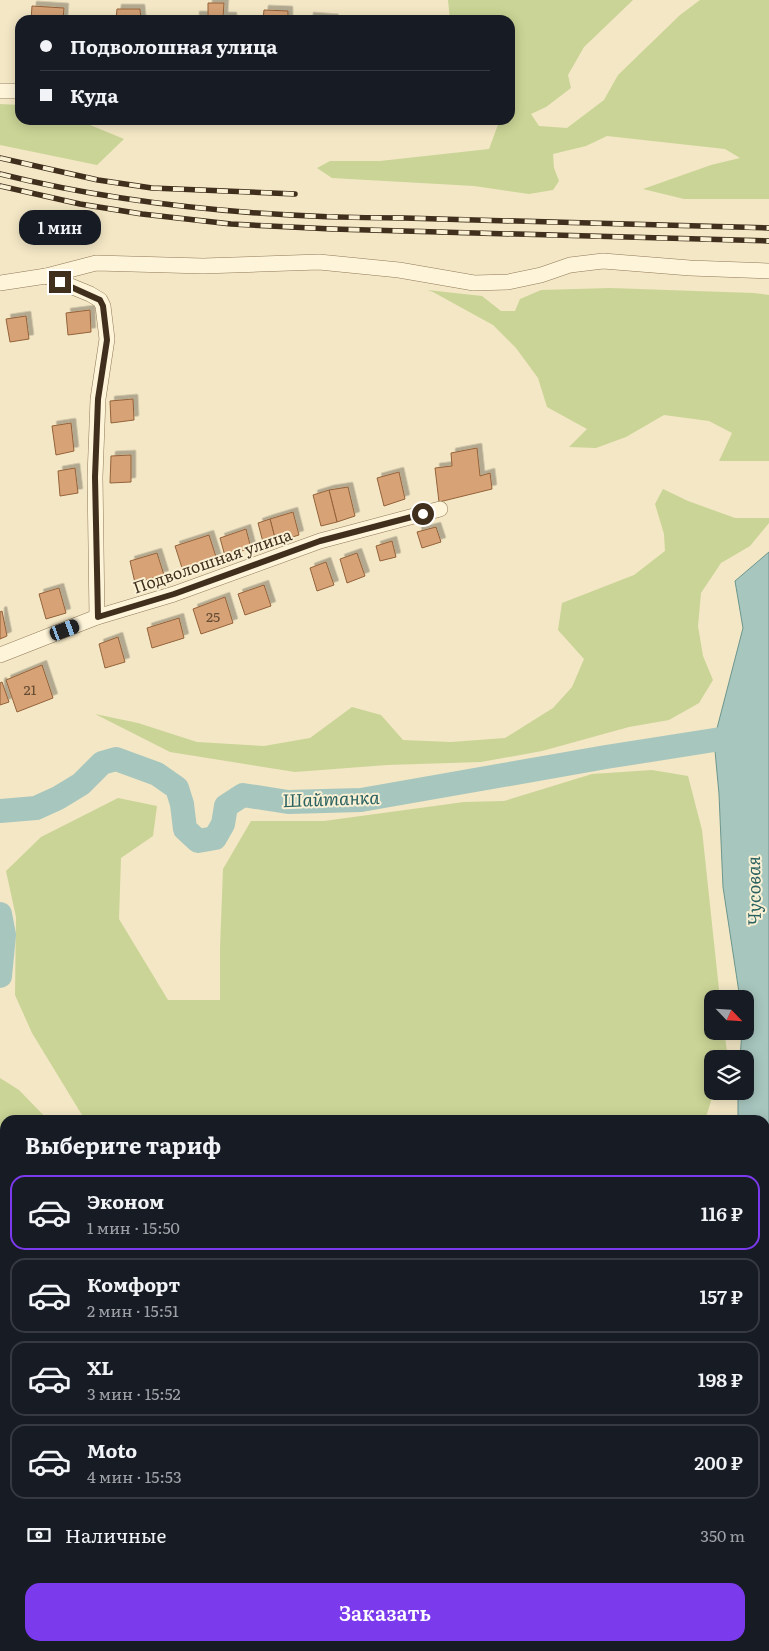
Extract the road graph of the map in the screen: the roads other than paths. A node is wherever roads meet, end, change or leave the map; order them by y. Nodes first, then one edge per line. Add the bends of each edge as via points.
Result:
1 (0, 91) edge
2 (15, 91) edge
3 (769, 271) edge
4 (46, 276) junction
5 (0, 283) edge
6 (440, 509) dead end
7 (98, 617) junction
8 (0, 655) edge

1 - 2 street
3 - 4 street via 603,261 508,282 474,283 399,270 320,262 203,266 96,264
4 - 5 street
4 - 7 street via 90,294 103,306 107,340 98,399 95,477
6 - 7 street, Подволошная улица via 320,541 174,594
7 - 8 street, Подволошная улица

